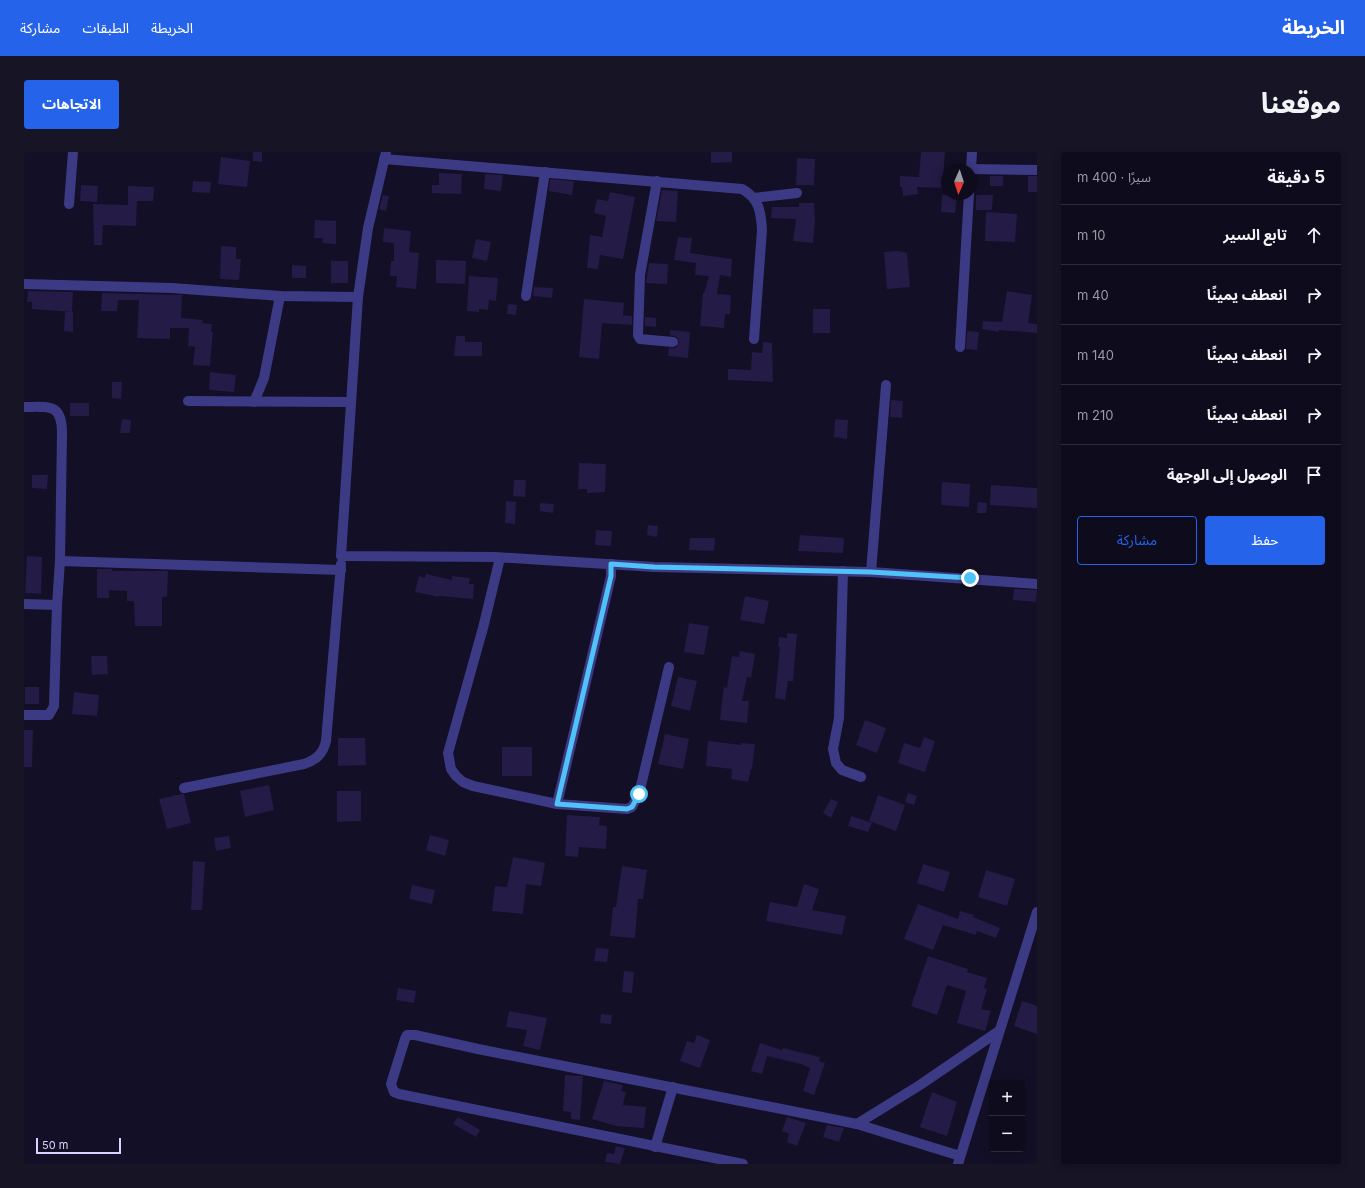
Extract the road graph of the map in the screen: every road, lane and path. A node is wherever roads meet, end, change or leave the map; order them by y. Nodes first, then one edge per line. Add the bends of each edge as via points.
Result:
1 (73, 152) edge
2 (972, 152) edge
3 (385, 155) edge
4 (971, 164) edge
5 (977, 169) edge
6 (1037, 170) edge
7 (545, 172) junction
8 (657, 181) junction
9 (797, 193) dead end
10 (754, 198) junction
11 (969, 200) edge
12 (69, 204) dead end
13 (24, 284) edge
14 (280, 296) junction
15 (526, 296) dead end
16 (358, 297) junction
17 (754, 339) dead end
18 (673, 342) dead end
19 (960, 347) dead end
20 (886, 385) dead end
21 (188, 401) dead end
22 (254, 402) junction
23 (351, 402) junction
24 (24, 407) edge
25 (341, 556) junction
26 (500, 558) junction
27 (60, 561) junction
28 (611, 564) junction
29 (340, 570) junction
30 (844, 571) junction
31 (871, 572) junction
32 (1037, 584) edge
33 (24, 604) edge
34 (57, 605) junction
35 (669, 667) dead end
36 (24, 715) edge
37 (861, 777) dead end
38 (184, 788) dead end
39 (557, 804) junction
40 (1037, 912) edge
41 (999, 1031) junction
42 (673, 1087) junction
43 (857, 1124) junction
44 (655, 1147) junction
45 (959, 1160) edge
46 (743, 1164) edge

1 - 12 street
2 - 4 street
3 - 7 street
3 - 16 street via 368,228
5 - 6 street
7 - 8 street
7 - 15 street
8 - 10 street via 736,188 748,192
8 - 18 street via 640,275 638,335 640,339
9 - 10 street
10 - 17 street via 761,214 762,230
11 - 19 street
13 - 14 street via 172,288
14 - 16 street
14 - 22 street via 264,378
16 - 23 street
20 - 31 street
21 - 22 street
22 - 23 street
23 - 25 street
24 - 27 street via 50,407 60,415
25 - 26 street
25 - 29 street
26 - 28 street
26 - 39 street via 483,628 449,743 448,760 456,776 463,782
27 - 29 street
27 - 34 street
28 - 30 street
28 - 39 street via 611,576
29 - 38 street via 326,740 322,752 313,761 294,766
30 - 31 street
30 - 37 street via 839,718 833,749 836,763 842,770
31 - 32 street
33 - 34 street
34 - 36 street via 54,706 49,715
35 - 39 street via 639,794 632,807 627,809
40 - 41 street
41 - 43 street
41 - 45 street
42 - 43 street
42 - 44 street
42 - 44 street via 415,1035 408,1035 405,1039 392,1078 391,1088 400,1094
43 - 45 street
44 - 46 street

